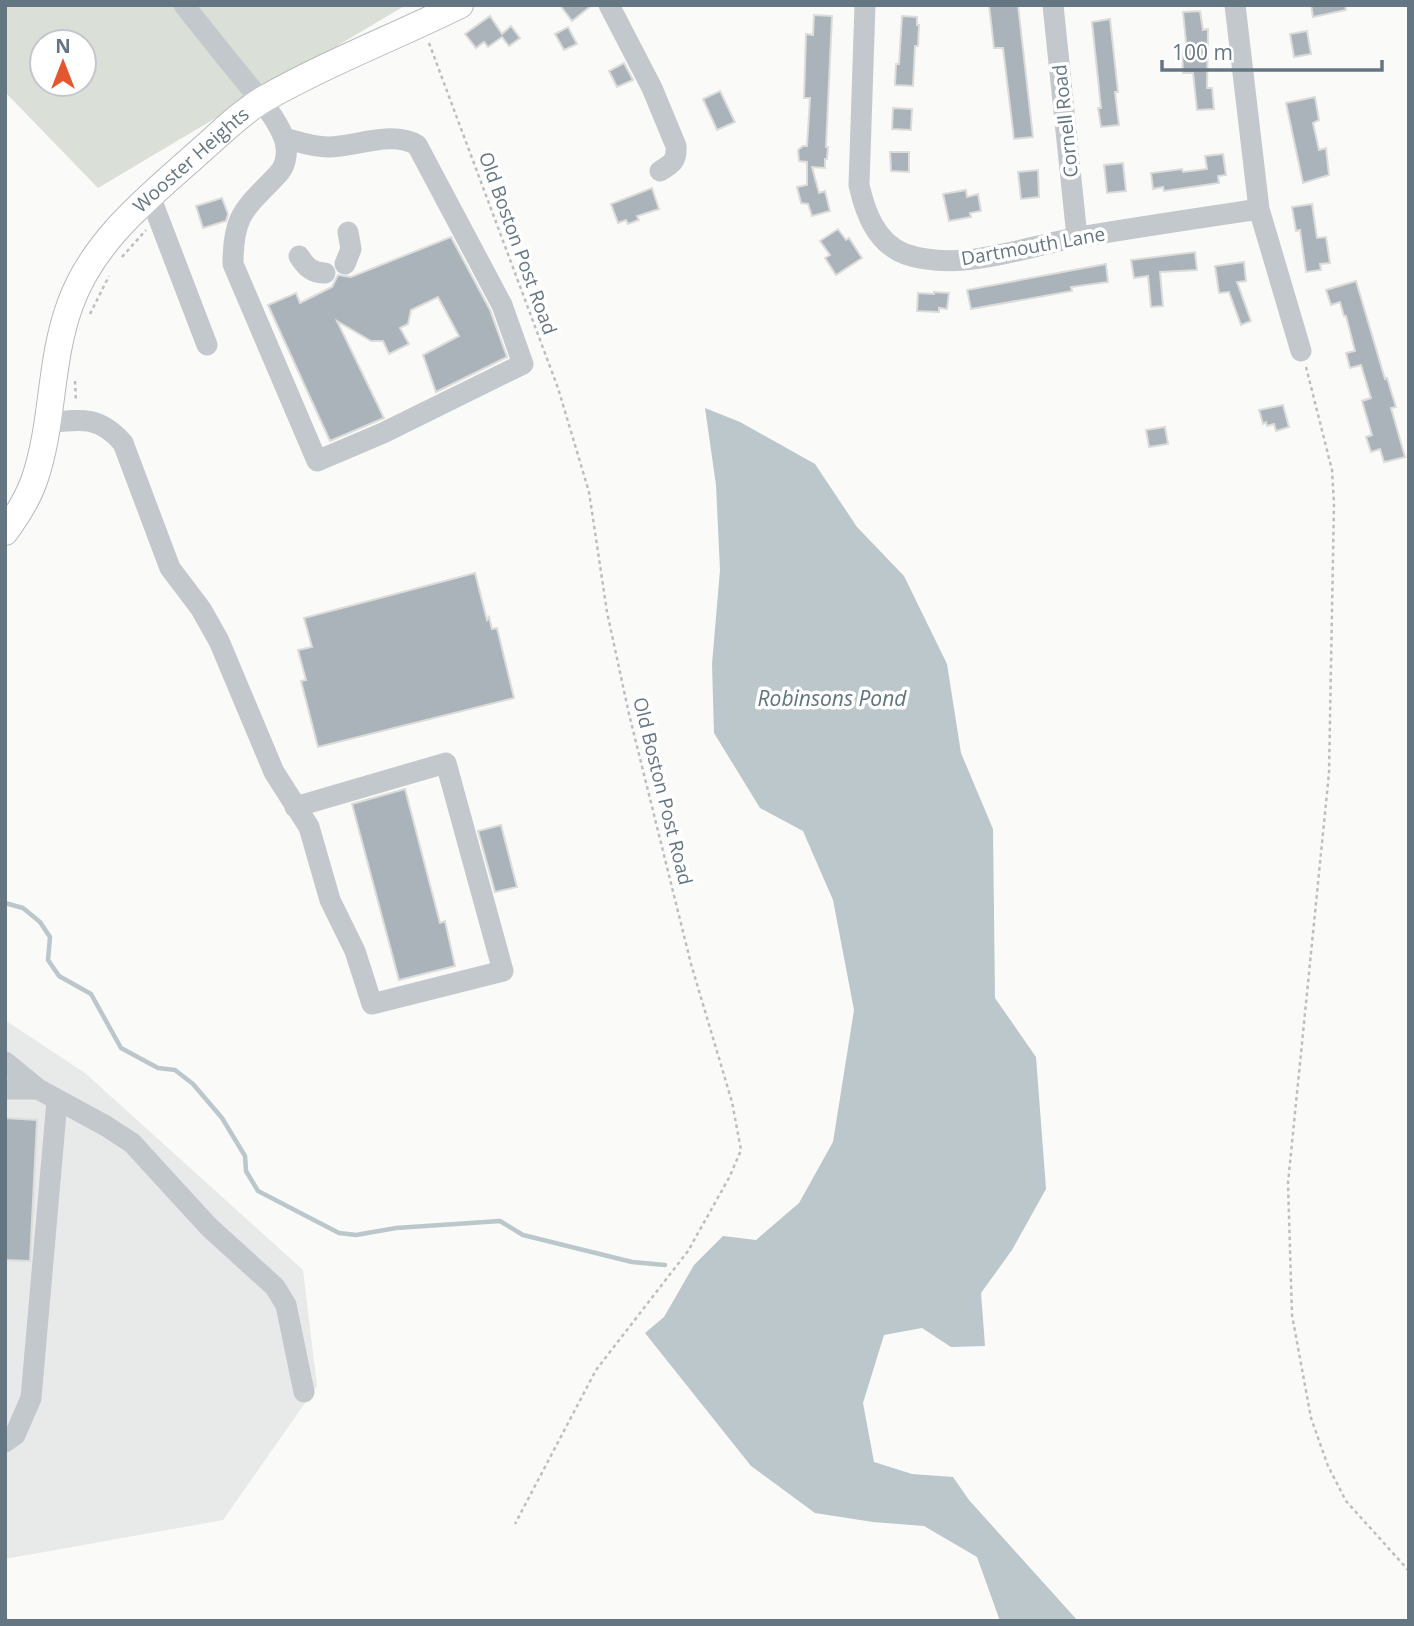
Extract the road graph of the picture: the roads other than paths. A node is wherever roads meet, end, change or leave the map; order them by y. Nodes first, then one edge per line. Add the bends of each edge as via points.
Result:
1 (184, 5) edge
2 (460, 5) edge
3 (609, 5) edge
4 (865, 5) edge
5 (1053, 5) edge
6 (1235, 5) edge
7 (261, 101) junction
8 (284, 138) junction
9 (660, 171) dead end
10 (155, 207) junction
11 (1259, 209) junction
12 (348, 232) dead end
13 (1077, 237) junction
14 (299, 256) dead end
15 (345, 264) dead end
16 (325, 273) dead end
17 (207, 345) dead end
18 (1301, 351) road end
19 (48, 423) junction
20 (5, 532) edge
21 (295, 807) junction
22 (5, 1062) edge
23 (5, 1089) edge
24 (38, 1090) junction
25 (57, 1101) junction
26 (304, 1392) dead end
27 (9, 1433) edge

1 - 7 street
2 - 7 main road, Wooster Heights
3 - 9 street via 676,146 673,163
4 - 13 street, Dartmouth Lane via 859,186 866,214 880,236 902,253 937,261 981,258
5 - 13 street, Cornell Road
6 - 11 street
7 - 8 street
7 - 10 main road, Wooster Heights
8 - 8 street via 287,158 281,171 253,197 239,218 233,264 317,461 523,364 502,305 417,145 390,140 329,147
10 - 17 street
10 - 19 main road, Wooster Heights via 119,225 90,263 70,303 56,354
11 - 13 street, Dartmouth Lane
11 - 18 street
12 - 15 street via 351,249
14 - 16 street via 316,273
19 - 20 main road, Wooster Heights via 34,483
19 - 21 street via 99,423 123,443 170,568 219,641 274,772
21 - 21 street via 309,827 330,900 355,951 372,1003 503,971 446,763
22 - 24 street
23 - 24 street
24 - 25 street
25 - 26 street via 132,1143 209,1227 275,1287 286,1305
25 - 27 street via 31,1398

